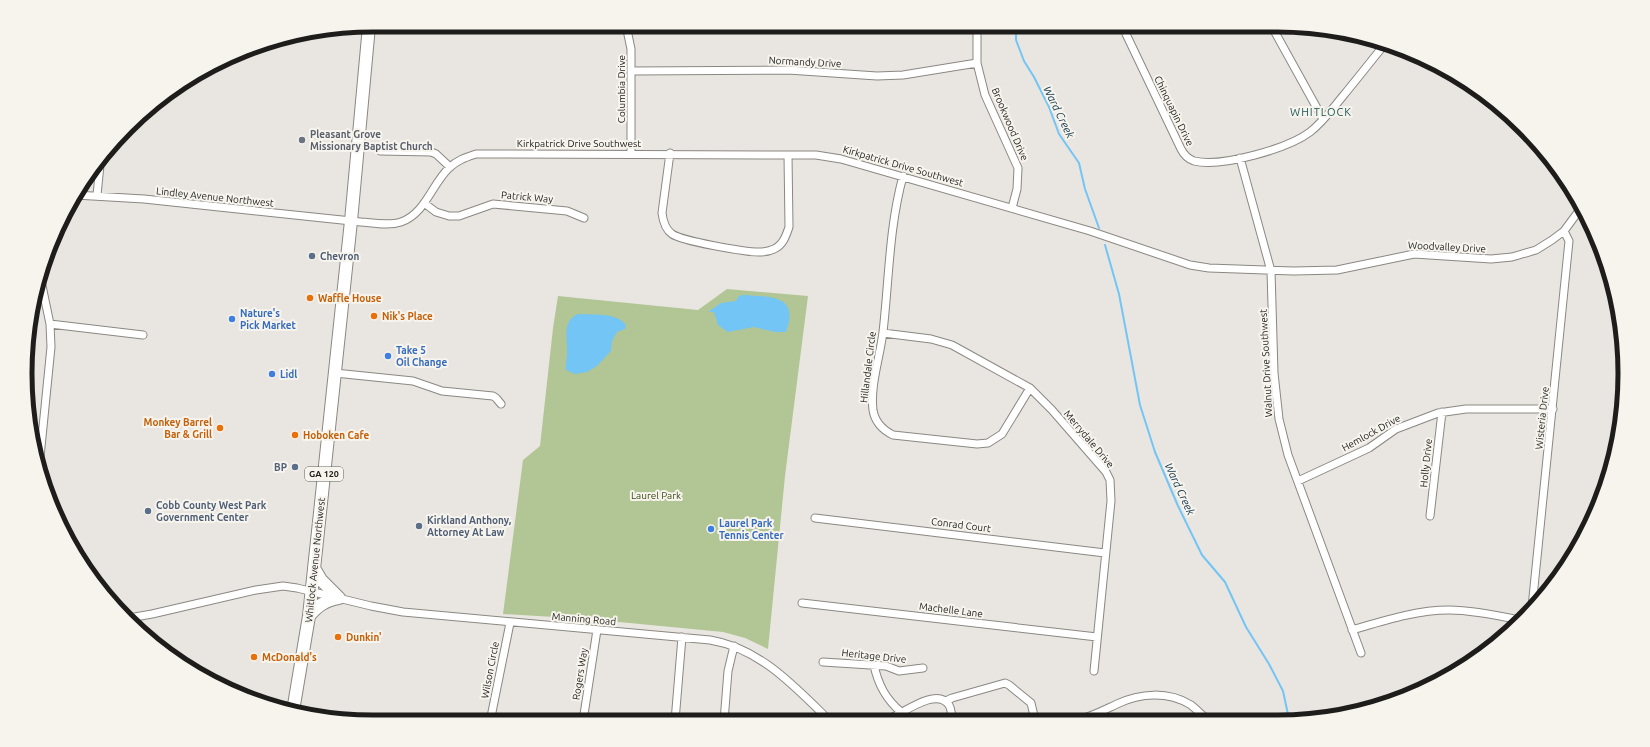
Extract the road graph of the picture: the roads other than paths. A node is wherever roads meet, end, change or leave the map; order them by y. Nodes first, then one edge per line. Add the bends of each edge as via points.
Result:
1 (368, 32) edge
2 (627, 32) edge
3 (977, 32) edge
4 (1126, 32) edge
5 (1275, 32) edge
6 (1381, 49) edge
7 (977, 63) junction
8 (631, 71) junction
9 (1323, 119) junction
10 (380, 151) dead end
11 (631, 154) junction
12 (670, 154) junction
13 (788, 155) junction
14 (1240, 158) junction
15 (450, 167) junction
16 (99, 171) edge
17 (903, 176) junction
18 (83, 195) edge
19 (97, 195) junction
20 (424, 203) junction
21 (1012, 208) junction
22 (1578, 213) edge
23 (584, 218) dead end
24 (351, 221) junction
25 (1564, 231) junction
26 (1271, 271) junction
27 (43, 290) edge
28 (50, 324) junction
29 (883, 333) junction
30 (143, 334) dead end
31 (336, 373) junction
32 (1030, 388) junction
33 (501, 404) dead end
34 (1553, 409) junction
35 (1442, 412) junction
36 (41, 449) edge
37 (1298, 481) junction
38 (1430, 516) dead end
39 (815, 518) dead end
40 (1105, 553) junction
41 (314, 568) junction
42 (312, 591) junction
43 (338, 598) junction
44 (1533, 599) edge
45 (802, 603) dead end
46 (309, 616) junction
47 (134, 617) edge
48 (1514, 619) edge
49 (510, 623) junction
50 (597, 630) junction
51 (1352, 630) junction
52 (682, 637) junction
53 (1097, 637) junction
54 (734, 646) junction
55 (1361, 653) dead end
56 (823, 662) dead end
57 (874, 665) junction
58 (923, 668) dead end
59 (1094, 671) dead end
60 (946, 701) junction
61 (294, 705) edge
62 (901, 712) junction
63 (491, 715) edge
64 (584, 715) edge
65 (676, 715) edge
66 (724, 715) edge
67 (824, 715) edge
68 (896, 715) edge
69 (952, 715) edge
70 (1034, 715) edge
71 (1091, 715) edge
72 (1202, 715) edge

1 - 24 highway, Whitlock Avenue Northwest / GA 120
2 - 8 street, Columbia Drive
3 - 7 street, Brookwood Drive
4 - 14 street, Chinquapin Drive via 1185,156 1194,161 1206,162
5 - 9 street
6 - 9 street, Chinquapin Drive
7 - 8 street, Normandy Drive via 903,75 877,76 788,70
7 - 21 street, Brookwood Drive via 991,111 1018,168 1017,189
8 - 11 street, Columbia Drive
9 - 14 street, Chinquapin Drive via 1310,132 1298,139
10 - 15 street via 431,152
11 - 12 street, Kirkpatrick Drive Southwest
11 - 15 street, Kirkpatrick Drive Southwest via 486,153 468,156
12 - 13 street, Kirkpatrick Drive Southwest
12 - 13 street via 662,212 663,221 670,233 694,241 761,252 775,249 783,242 789,227
13 - 17 street, Kirkpatrick Drive Southwest via 816,155 841,159
14 - 26 street, Walnut Drive Southwest
15 - 20 street, Kirkpatrick Drive Southwest
16 - 19 street
17 - 21 street, Kirkpatrick Drive Southwest
17 - 29 street, Hillandale Circle via 895,214
18 - 19 street, Lindley Avenue Northwest
19 - 24 street, Lindley Avenue Northwest
20 - 23 street, Patrick Way via 436,212 449,216 459,216 493,204 567,211
20 - 24 street, Kirkpatrick Drive Southwest via 412,217 399,223
21 - 26 street, Kirkpatrick Drive Southwest via 1199,268
22 - 25 street, Woodvalley Drive
24 - 31 highway, Whitlock Avenue Northwest / GA 120
25 - 26 street, Woodvalley Drive via 1536,250 1505,259 1414,254 1337,270
25 - 34 street, Wisteria Drive via 1569,241
26 - 37 street, Walnut Drive Southwest via 1274,373 1279,419
27 - 28 street
28 - 30 street
28 - 36 street via 51,358
29 - 32 street, Merrydale Drive via 952,344
29 - 32 street, Hillandale Circle via 873,391 873,411 879,424 893,435 988,443 1002,434
31 - 33 street via 413,381 442,390 493,396
31 - 41 highway, Whitlock Avenue Northwest / GA 120
32 - 40 street, Merrydale Drive via 1099,463 1110,480 1111,501
34 - 35 street, Hemlock Drive via 1466,409
34 - 44 street, Wisteria Drive
35 - 37 street, Hemlock Drive via 1396,429 1369,448
35 - 38 street, Holly Drive
37 - 51 street, Walnut Drive Southwest
39 - 40 street, Conrad Court
40 - 53 street, Merrydale Drive
41 - 42 highway, Whitlock Avenue Northwest / GA 120
41 - 43 highway via 321,580
42 - 43 street, Manning Road
42 - 46 highway, Whitlock Avenue Northwest / GA 120
42 - 47 street, Manning Road via 269,587
43 - 46 highway via 326,600
43 - 49 street, Manning Road via 397,611
45 - 53 street, Machelle Lane
46 - 61 highway, Whitlock Avenue Northwest / GA 120
48 - 51 street via 1449,610 1387,620
49 - 50 street, Manning Road
49 - 63 street, Wilson Circle
50 - 52 street, Manning Road
50 - 64 street, Rogers Way
51 - 55 street, Walnut Drive Southwest
52 - 54 street, Manning Road
52 - 65 street
53 - 59 street, Merrydale Drive
54 - 66 street via 728,671
54 - 67 street, Manning Road via 770,666
56 - 57 street, Heritage Drive
57 - 58 street, Heritage Drive via 899,671
57 - 62 street via 879,685 890,703
60 - 62 street via 928,699
60 - 69 street via 951,707
60 - 70 street via 1005,683 1031,704
62 - 68 street
71 - 72 street via 1130,698 1154,694 1180,700

